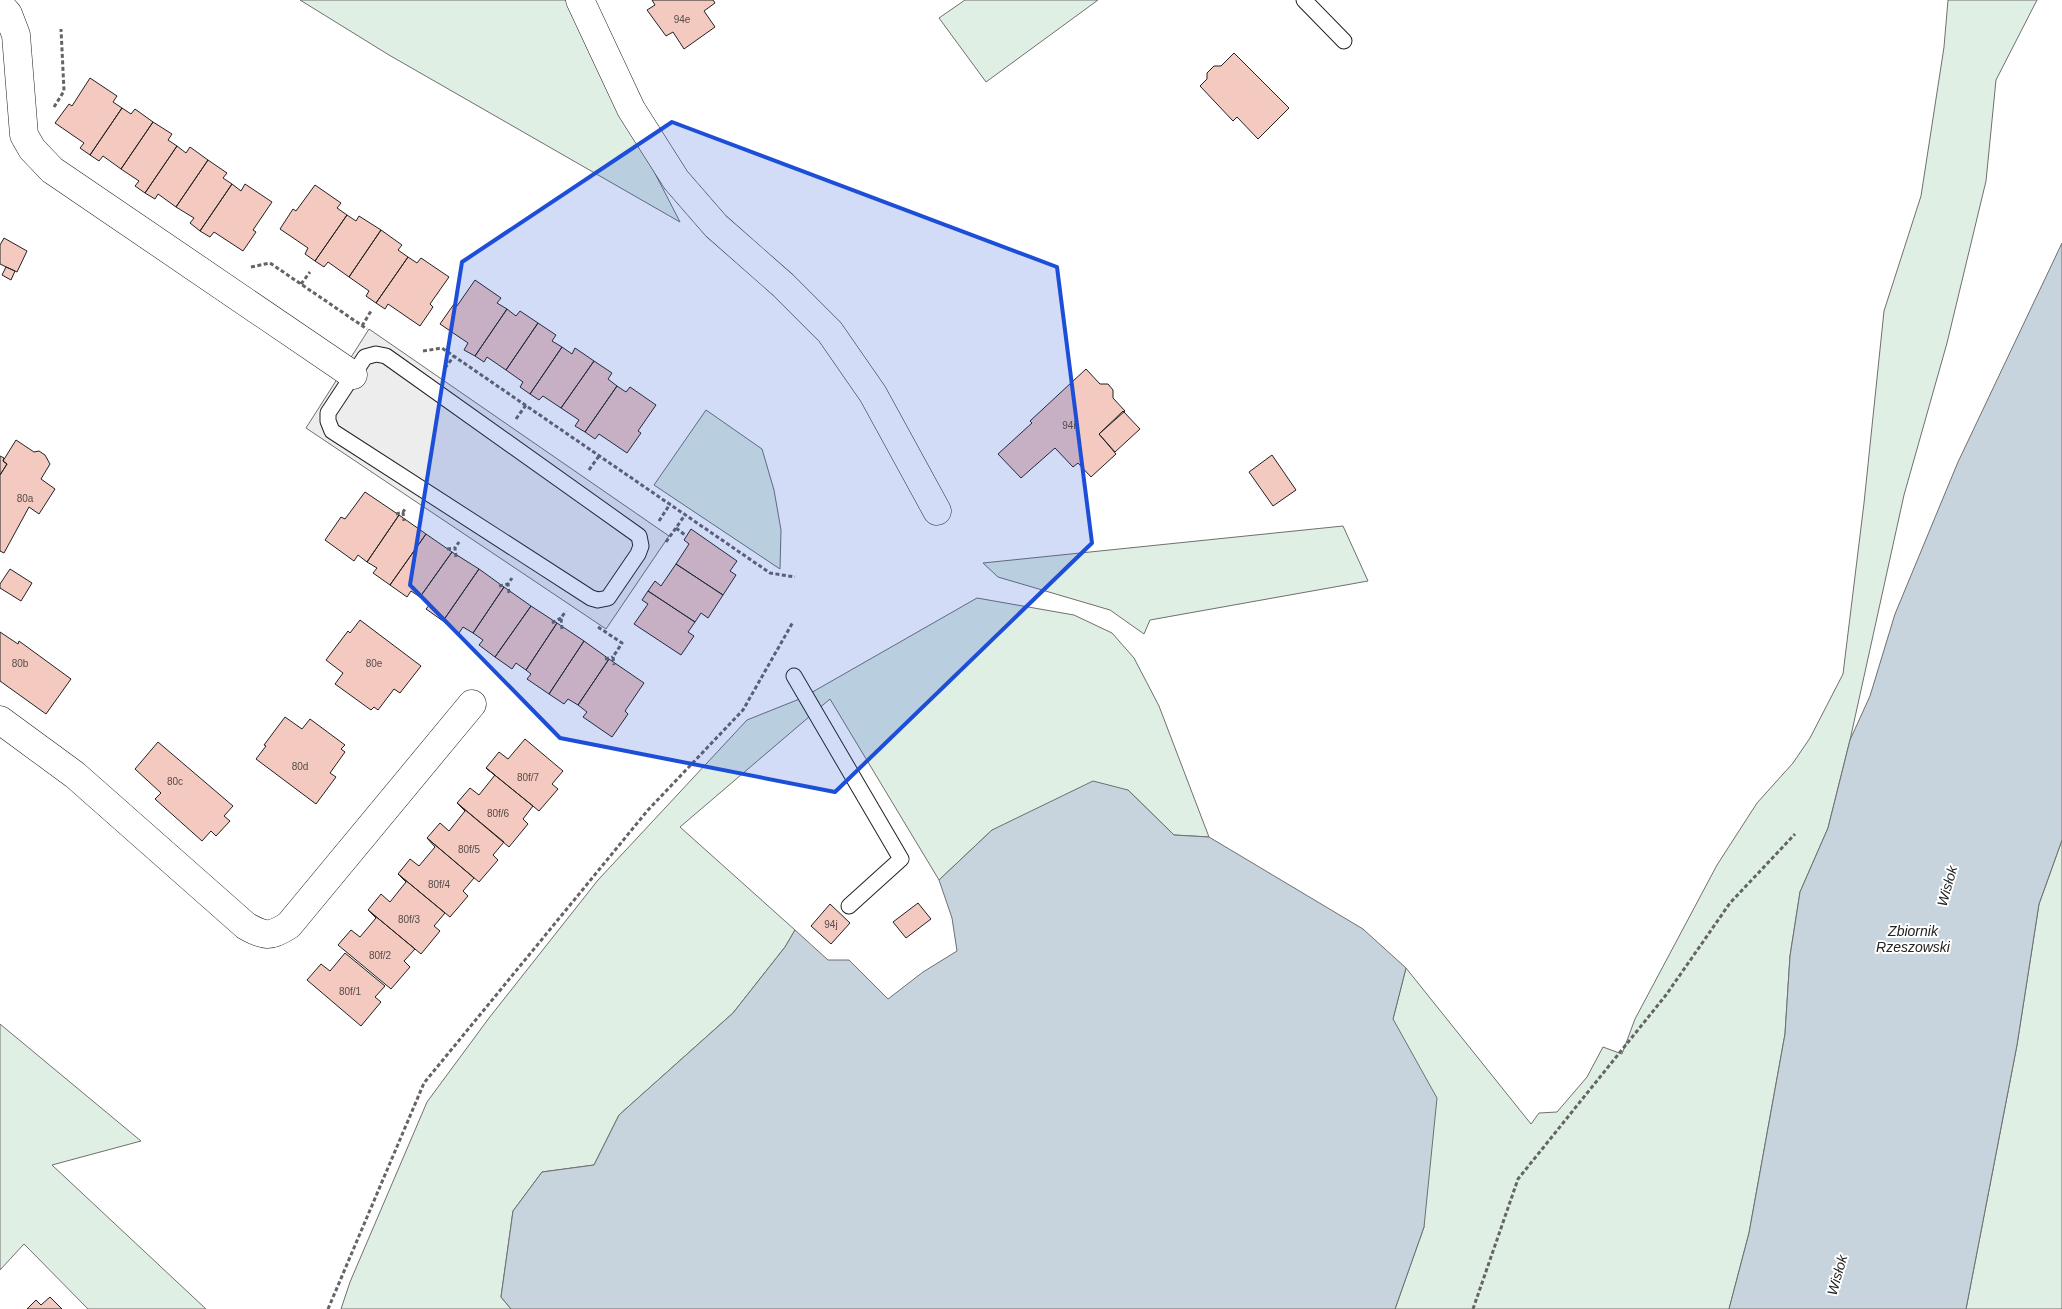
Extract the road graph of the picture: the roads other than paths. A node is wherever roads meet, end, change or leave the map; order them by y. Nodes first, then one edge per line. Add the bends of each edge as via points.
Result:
1 (580, 0) edge
2 (1304, 0) edge
3 (0, 5) edge
4 (1344, 41) dead end
5 (353, 375) junction
6 (937, 511) dead end
7 (794, 676) dead end
8 (472, 704) dead end
9 (0, 720) edge
10 (849, 906) dead end

1 - 6 street via 631,110 676,180 716,226 830,332 873,394
2 - 4 lane
3 - 5 street via 8,14 16,34 24,135 52,170
5 - 5 lane via 328,413 332,431 591,598 608,598 638,554 641,546 639,536 386,356 365,357
7 - 10 lane via 901,859
8 - 9 street via 290,924 278,932 261,934 246,926 74,775

